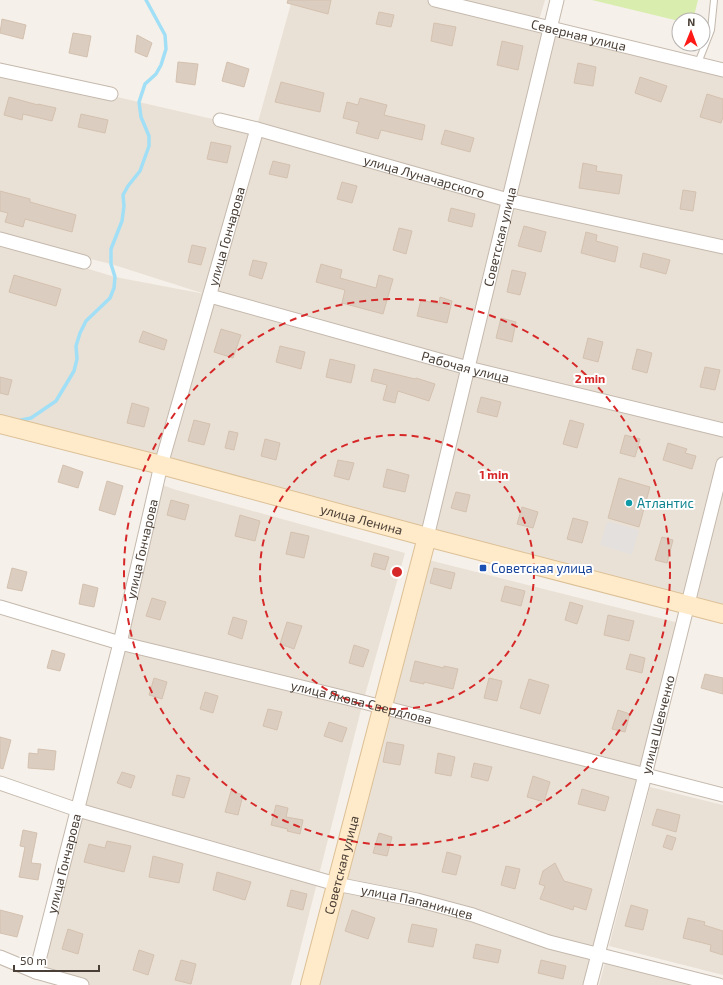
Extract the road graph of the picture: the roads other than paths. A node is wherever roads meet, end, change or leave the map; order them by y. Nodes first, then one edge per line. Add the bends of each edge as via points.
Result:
1 (435, 0) edge
2 (557, 0) edge
3 (714, 0) edge
4 (550, 28) junction
5 (698, 63) junction
6 (0, 70) edge
7 (723, 70) edge
8 (111, 94) dead end
9 (220, 120) dead end
10 (257, 129) junction
11 (508, 200) junction
12 (0, 239) edge
13 (723, 247) edge
14 (84, 262) dead end
15 (210, 296) junction
16 (468, 368) junction
17 (0, 424) edge
18 (723, 430) edge
19 (723, 464) edge
20 (161, 465) junction
21 (426, 537) junction
22 (688, 605) junction
23 (0, 607) edge
24 (723, 614) edge
25 (120, 643) junction
26 (382, 707) junction
27 (645, 774) junction
28 (0, 783) edge
29 (723, 795) edge
30 (78, 810) junction
31 (336, 884) junction
32 (598, 954) junction
33 (0, 957) edge
34 (36, 972) junction
35 (82, 985) edge
36 (310, 985) edge
37 (590, 985) edge
38 (719, 985) edge

1 - 4 street, Северная улица
2 - 4 street, Советская улица
3 - 5 lane via 711,30
4 - 5 street, Северная улица
4 - 11 street, Советская улица
5 - 7 street, Северная улица
6 - 8 street
9 - 10 street, улица Луначарского
10 - 11 street, улица Луначарского
10 - 15 street, улица Гончарова
11 - 13 street, улица Луначарского
11 - 16 street, Советская улица
12 - 14 street
15 - 16 street, Рабочая улица
15 - 20 street, улица Гончарова
16 - 18 street, Рабочая улица
16 - 21 street, Советская улица
17 - 20 main road, улица Ленина
19 - 22 street, улица Шевченко
20 - 21 main road, улица Ленина
20 - 25 street, улица Гончарова
21 - 22 main road, улица Ленина
21 - 26 main road, Советская улица
22 - 24 main road, улица Ленина
22 - 27 street, улица Шевченко
23 - 25 street, улица Якова Свердлова
25 - 26 street, улица Якова Свердлова
25 - 30 street, улица Гончарова
26 - 27 street, улица Якова Свердлова
26 - 31 main road, Советская улица
27 - 29 street, улица Якова Свердлова
27 - 32 street, улица Шевченко
28 - 30 street, улица Папанинцев
30 - 31 street, улица Папанинцев
30 - 34 street, улица Гончарова
31 - 32 street, улица Папанинцев via 417,900 473,915 549,942
31 - 36 main road, Советская улица
32 - 37 street, улица Шевченко
32 - 38 street, улица Папанинцев
33 - 34 street
34 - 35 street

